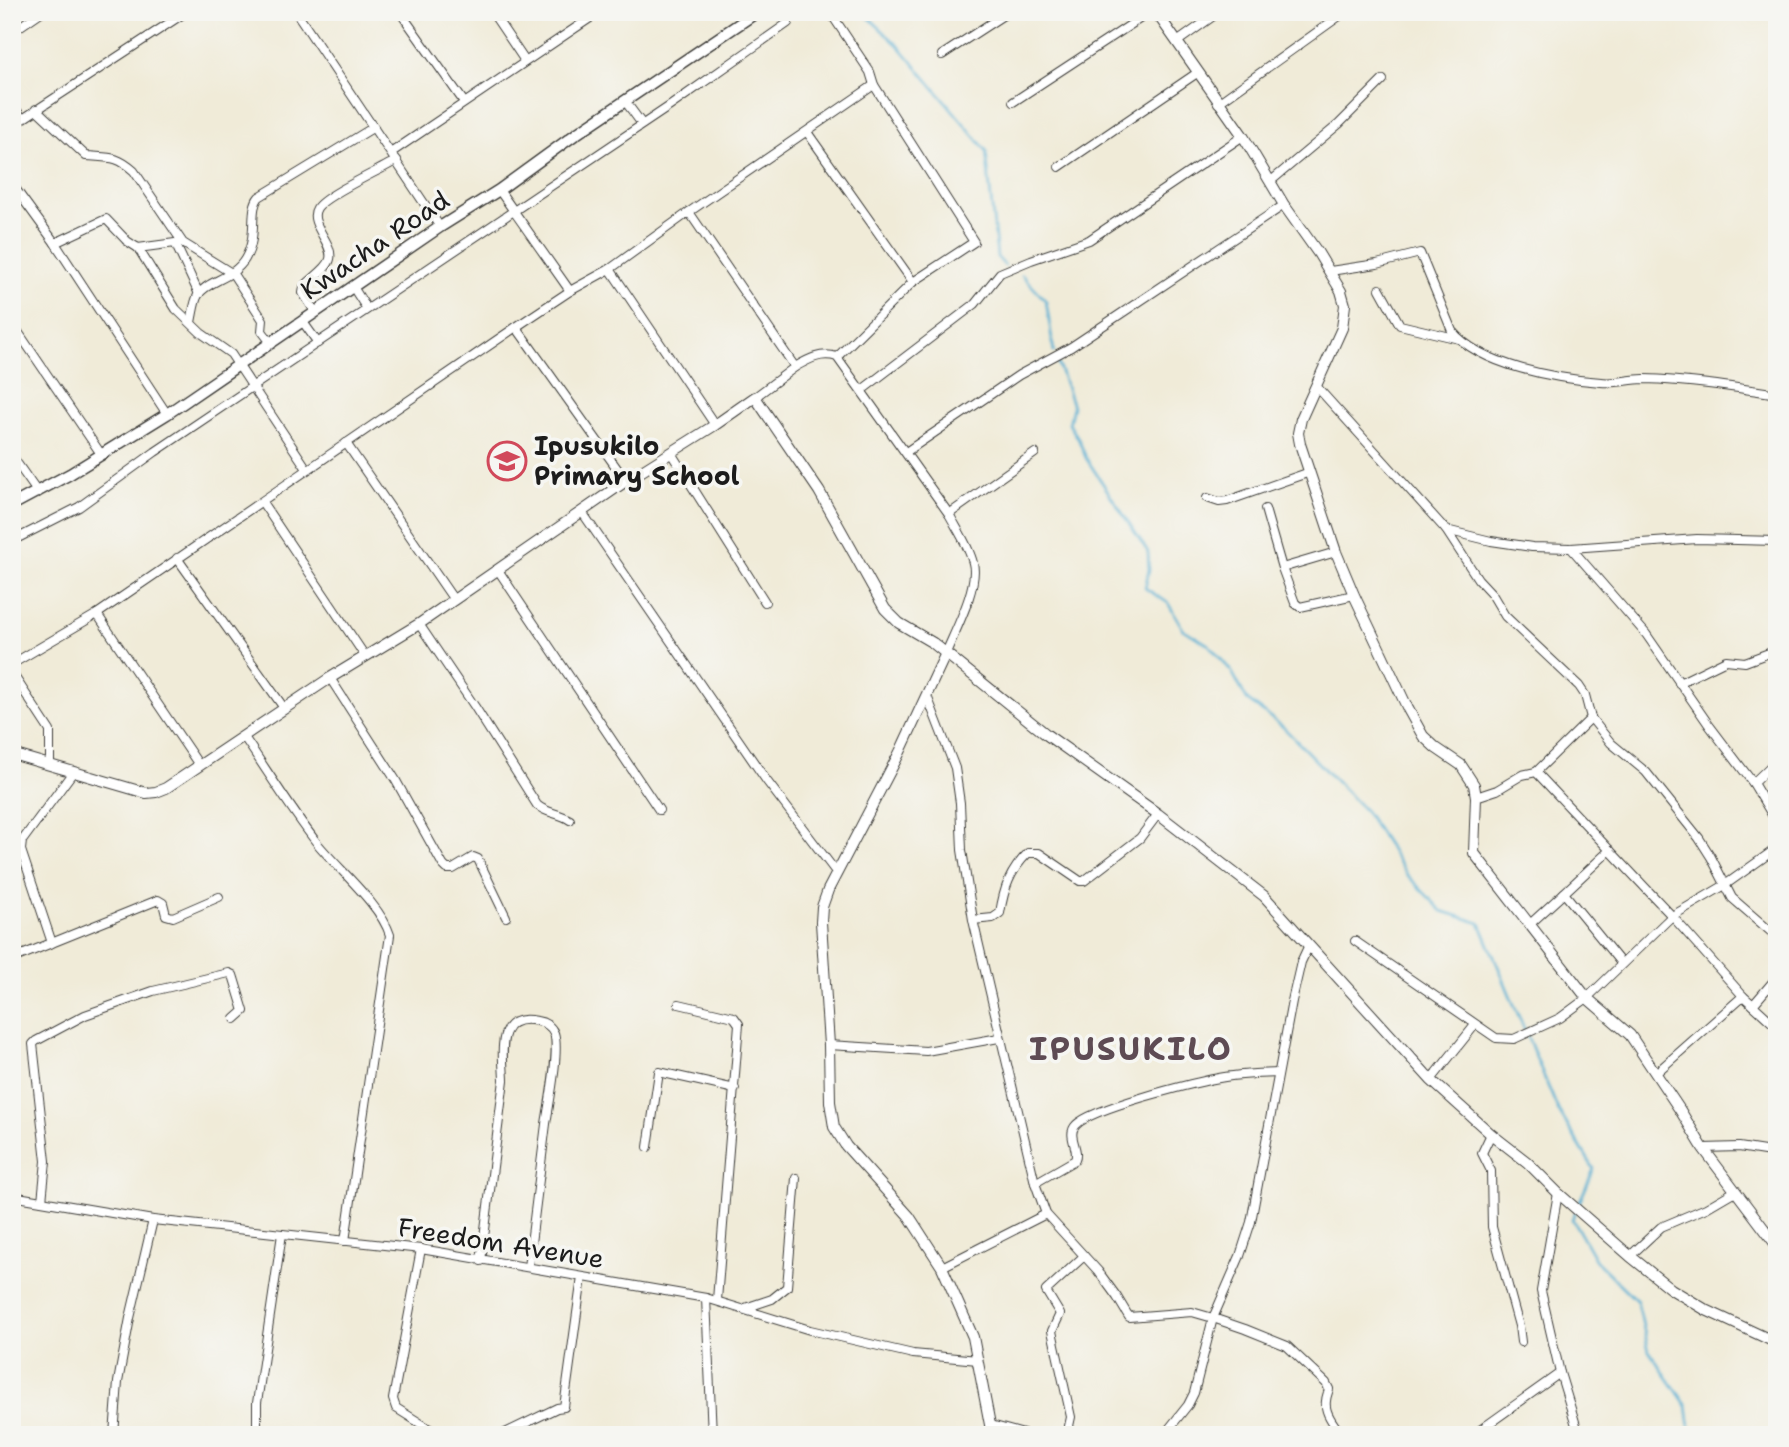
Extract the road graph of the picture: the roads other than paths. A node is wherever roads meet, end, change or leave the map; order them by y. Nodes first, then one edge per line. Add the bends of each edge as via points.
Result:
1 (41, 12) edge
2 (186, 12) edge
3 (296, 12) edge
4 (400, 12) edge
5 (492, 12) edge
6 (599, 12) edge
7 (757, 12) edge
8 (830, 12) edge
9 (1008, 12) edge
10 (1150, 12) edge
11 (1156, 12) edge
12 (1219, 12) edge
13 (1345, 12) edge
14 (587, 16) edge
15 (788, 23) dead end
16 (12, 32) edge
17 (1177, 42) junction
18 (942, 55) dead end
19 (525, 61) junction
20 (1197, 73) junction
21 (1383, 80) dead end
22 (874, 85) junction
23 (625, 101) junction
24 (464, 102) junction
25 (1013, 102) dead end
26 (1218, 103) junction
27 (12, 104) edge
28 (36, 109) junction
29 (22, 118) junction
30 (642, 124) junction
31 (12, 126) edge
32 (374, 127) junction
33 (807, 132) junction
34 (1244, 136) junction
35 (391, 152) junction
36 (397, 160) junction
37 (1059, 167) dead end
38 (1271, 181) junction
39 (12, 184) edge
40 (499, 190) junction
41 (1284, 205) junction
42 (514, 210) junction
43 (689, 212) junction
44 (440, 227) junction
45 (55, 243) junction
46 (180, 244) junction
47 (138, 248) junction
48 (610, 269) junction
49 (1330, 271) junction
50 (233, 274) junction
51 (913, 282) junction
52 (353, 288) junction
53 (1380, 289) dead end
54 (570, 291) junction
55 (199, 294) junction
56 (367, 309) junction
57 (316, 313) junction
58 (191, 322) junction
59 (303, 322) junction
60 (12, 323) edge
61 (516, 327) junction
62 (1459, 339) junction
63 (272, 344) junction
64 (318, 344) junction
65 (837, 357) junction
66 (239, 364) junction
67 (795, 367) junction
68 (1317, 387) junction
69 (252, 388) junction
70 (862, 390) junction
71 (1777, 394) edge
72 (755, 397) junction
73 (167, 414) junction
74 (715, 425) junction
75 (346, 443) junction
76 (906, 452) junction
77 (671, 453) junction
78 (1035, 453) dead end
79 (101, 454) junction
80 (12, 456) edge
81 (307, 469) junction
82 (1310, 472) junction
83 (626, 481) junction
84 (37, 493) junction
85 (1207, 498) dead end
86 (262, 502) junction
87 (12, 505) edge
88 (1265, 509) dead end
89 (582, 512) junction
90 (949, 514) junction
91 (1446, 530) junction
92 (12, 541) edge
93 (1777, 541) edge
94 (1572, 548) junction
95 (1336, 552) junction
96 (177, 558) junction
97 (1282, 568) junction
98 (498, 570) junction
99 (1354, 596) junction
100 (453, 600) junction
101 (765, 602) dead end
102 (97, 614) junction
103 (419, 624) junction
104 (1777, 650) edge
105 (946, 653) junction
106 (365, 656) junction
107 (12, 664) edge
108 (12, 673) edge
109 (330, 678) junction
110 (1679, 683) junction
111 (928, 696) junction
112 (284, 708) junction
113 (1591, 718) junction
114 (244, 737) junction
115 (12, 754) edge
116 (1777, 760) edge
117 (50, 765) junction
118 (199, 765) junction
119 (73, 772) junction
120 (1536, 772) junction
121 (1754, 783) junction
122 (1476, 797) junction
123 (660, 810) dead end
124 (1158, 814) junction
125 (570, 820) dead end
126 (1777, 824) edge
127 (1777, 848) edge
128 (1610, 850) junction
129 (836, 872) junction
130 (1725, 885) junction
131 (1564, 893) junction
132 (219, 897) dead end
133 (1672, 916) junction
134 (506, 917) dead end
135 (973, 920) junction
136 (1529, 925) junction
137 (1777, 937) edge
138 (1355, 942) dead end
139 (52, 943) junction
140 (1309, 945) junction
141 (12, 959) edge
142 (1621, 963) junction
143 (1777, 976) edge
144 (1743, 996) junction
145 (1587, 998) junction
146 (679, 1004) dead end
147 (1753, 1005) junction
148 (235, 1019) dead end
149 (1475, 1025) junction
150 (1777, 1027) edge
151 (999, 1038) junction
152 (829, 1045) junction
153 (1278, 1073) junction
154 (1656, 1073) junction
155 (1431, 1080) junction
156 (735, 1089) junction
157 (1491, 1134) junction
158 (648, 1147) dead end
159 (1703, 1147) junction
160 (1777, 1153) edge
161 (796, 1178) dead end
162 (1035, 1184) junction
163 (1735, 1191) junction
164 (1558, 1193) junction
165 (12, 1196) edge
166 (42, 1201) junction
167 (1046, 1214) junction
168 (153, 1220) junction
169 (282, 1234) junction
170 (345, 1241) junction
171 (1777, 1246) edge
172 (421, 1249) junction
173 (1084, 1256) junction
174 (1630, 1256) junction
175 (481, 1261) junction
176 (528, 1267) junction
177 (942, 1267) junction
178 (582, 1277) junction
179 (706, 1298) junction
180 (717, 1300) junction
181 (745, 1308) junction
182 (1213, 1318) junction
183 (1521, 1342) dead end
184 (1777, 1343) edge
185 (978, 1360) junction
186 (1560, 1374) junction
187 (992, 1430) edge
188 (713, 1434) edge
189 (114, 1435) edge
190 (257, 1435) edge
191 (439, 1435) edge
192 (501, 1435) edge
193 (1027, 1435) edge
194 (1067, 1435) edge
195 (1164, 1435) edge
196 (1342, 1435) edge
197 (1473, 1435) edge
198 (1579, 1435) edge

1 - 16 street
2 - 28 street
3 - 32 street
4 - 24 street
5 - 19 street
6 - 14 street
7 - 23 main road, Kwacha Road
8 - 22 street
9 - 18 street
10 - 25 street
11 - 17 street
12 - 17 street
13 - 26 street
14 - 19 street
15 - 30 street
17 - 20 street
19 - 24 street
20 - 26 street
20 - 37 street
21 - 38 street
22 - 33 street
22 - 51 street via 974,240
23 - 30 street
23 - 40 main road, Kwacha Road
24 - 35 street
26 - 34 street
27 - 29 street
28 - 29 street
28 - 46 street via 86,156 111,156 134,171
29 - 31 street
30 - 42 street
32 - 35 street
32 - 50 street via 259,197 253,208 251,248
33 - 43 street
33 - 51 street
34 - 38 street
34 - 70 street via 1089,240 1006,270 975,304
35 - 36 street
36 - 44 street
36 - 57 street via 316,209 314,218 331,257 304,287
38 - 41 street
39 - 45 street
40 - 42 street
40 - 44 main road, Kwacha Road
41 - 49 street
41 - 76 street
42 - 54 street
42 - 56 street
43 - 48 street
43 - 67 street
44 - 52 main road, Kwacha Road
45 - 47 street via 106,219
45 - 73 street
46 - 47 street
46 - 50 street
46 - 55 street
47 - 58 street via 163,292
48 - 54 street
48 - 74 street
49 - 62 street via 1420,253
49 - 68 street via 1345,314
50 - 55 street
50 - 63 street via 263,320 262,331
51 - 65 street
52 - 56 street
52 - 57 main road, Kwacha Road
53 - 62 street via 1400,324
54 - 61 street
55 - 58 street
56 - 64 street
57 - 59 main road, Kwacha Road
58 - 66 street
59 - 63 main road, Kwacha Road
59 - 64 street
60 - 79 street
61 - 75 street
61 - 83 street
62 - 71 street via 1512,367 1548,375 1601,383 1644,379
63 - 66 main road, Kwacha Road
64 - 69 street
65 - 67 street via 821,355
65 - 70 street
66 - 69 street
66 - 73 main road, Kwacha Road
67 - 72 street
68 - 82 street via 1298,433
68 - 91 street
69 - 81 street
69 - 92 street via 79,507
70 - 76 street
72 - 74 street
72 - 105 street via 819,491 885,609
73 - 79 main road, Kwacha Road
74 - 77 street
75 - 81 street
75 - 100 street
76 - 90 street
77 - 83 street
77 - 101 street
78 - 90 street
79 - 84 main road, Kwacha Road
80 - 84 street
81 - 86 street
82 - 85 street via 1227,501
82 - 95 street
83 - 89 street
84 - 87 main road, Kwacha Road
86 - 96 street
86 - 106 street
88 - 97 street
89 - 98 street
89 - 129 street via 766,780
90 - 105 street via 974,568 967,601
91 - 94 street via 1519,545
91 - 113 street via 1505,616 1579,686
93 - 94 street via 1697,539
94 - 110 street via 1646,634
95 - 97 street
95 - 99 street
96 - 102 street
96 - 112 street
97 - 99 street via 1290,594 1300,607
98 - 100 street
98 - 123 street
99 - 122 street via 1415,723 1436,748 1467,772
100 - 103 street
102 - 107 street
102 - 118 street
103 - 106 street
103 - 125 street via 537,805
104 - 110 street via 1745,662 1726,660
105 - 111 street
105 - 124 street via 1047,735
106 - 109 street
108 - 117 street via 50,731
109 - 112 street
109 - 134 street via 443,865 453,869 478,859
110 - 121 street
111 - 129 street
111 - 135 street via 957,777 961,850
112 - 114 street
113 - 120 street
113 - 130 street via 1611,743 1646,772 1699,838
114 - 118 street
114 - 170 street via 317,842 382,918 390,935
115 - 117 street
116 - 121 street
117 - 119 street
118 - 119 street via 166,788 146,793
119 - 139 street via 22,841
120 - 122 street
120 - 128 street
121 - 126 street
122 - 136 street via 1474,853
124 - 135 street via 1140,838 1084,881 1039,853 1028,853 1005,884 1000,913
124 - 140 street via 1264,896
127 - 130 street
128 - 131 street
128 - 133 street
129 - 152 street via 821,922
130 - 133 street
130 - 137 street via 1742,909
131 - 136 street
131 - 142 street
132 - 139 street via 173,916 166,915 158,901
133 - 142 street
133 - 144 street
135 - 151 street
136 - 145 street
138 - 149 street
139 - 141 street
140 - 153 street via 1301,962
140 - 155 street
142 - 145 street
143 - 147 street
144 - 147 street
144 - 154 street
145 - 149 street via 1560,1018 1514,1039 1496,1038
145 - 154 street via 1630,1035
146 - 156 street via 739,1020
147 - 150 street
148 - 166 street via 244,1012 229,973 85,1015 36,1041 46,1161
149 - 155 street
151 - 152 street via 926,1051
151 - 162 street
152 - 177 street via 834,1127 909,1216
153 - 162 street via 1219,1078 1102,1111 1074,1128 1075,1160
153 - 182 street via 1251,1222
154 - 159 street
155 - 157 street
156 - 158 street via 659,1072
156 - 180 street
157 - 164 street
157 - 183 street via 1482,1153 1491,1171 1492,1227
159 - 160 street
159 - 163 street
161 - 181 street via 788,1287 772,1299
162 - 167 street
163 - 171 street
163 - 174 street via 1661,1227
164 - 174 street
164 - 186 street via 1541,1291
165 - 166 street, Freedom Avenue
166 - 168 street, Freedom Avenue
167 - 173 street
167 - 177 street
168 - 169 street, Freedom Avenue
168 - 189 street via 118,1382
169 - 170 street, Freedom Avenue
169 - 190 street via 257,1403
170 - 172 street, Freedom Avenue
172 - 175 street, Freedom Avenue
172 - 191 street via 393,1399 396,1408
173 - 182 street via 1129,1317 1192,1312
173 - 194 street via 1046,1291 1060,1314 1052,1331 1071,1417
174 - 184 street via 1706,1310
175 - 176 street, Freedom Avenue
175 - 176 street via 504,1080 505,1034 519,1019 542,1021 554,1033 555,1042
176 - 178 street, Freedom Avenue
177 - 185 street via 973,1337
178 - 179 street, Freedom Avenue
178 - 192 street via 564,1407
179 - 180 street, Freedom Avenue
179 - 188 street
180 - 181 street, Freedom Avenue
181 - 185 street, Freedom Avenue via 810,1330 913,1354
182 - 195 street via 1194,1393
182 - 196 street via 1291,1350 1326,1383 1329,1417
185 - 187 street
186 - 197 street
186 - 198 street
187 - 193 street

